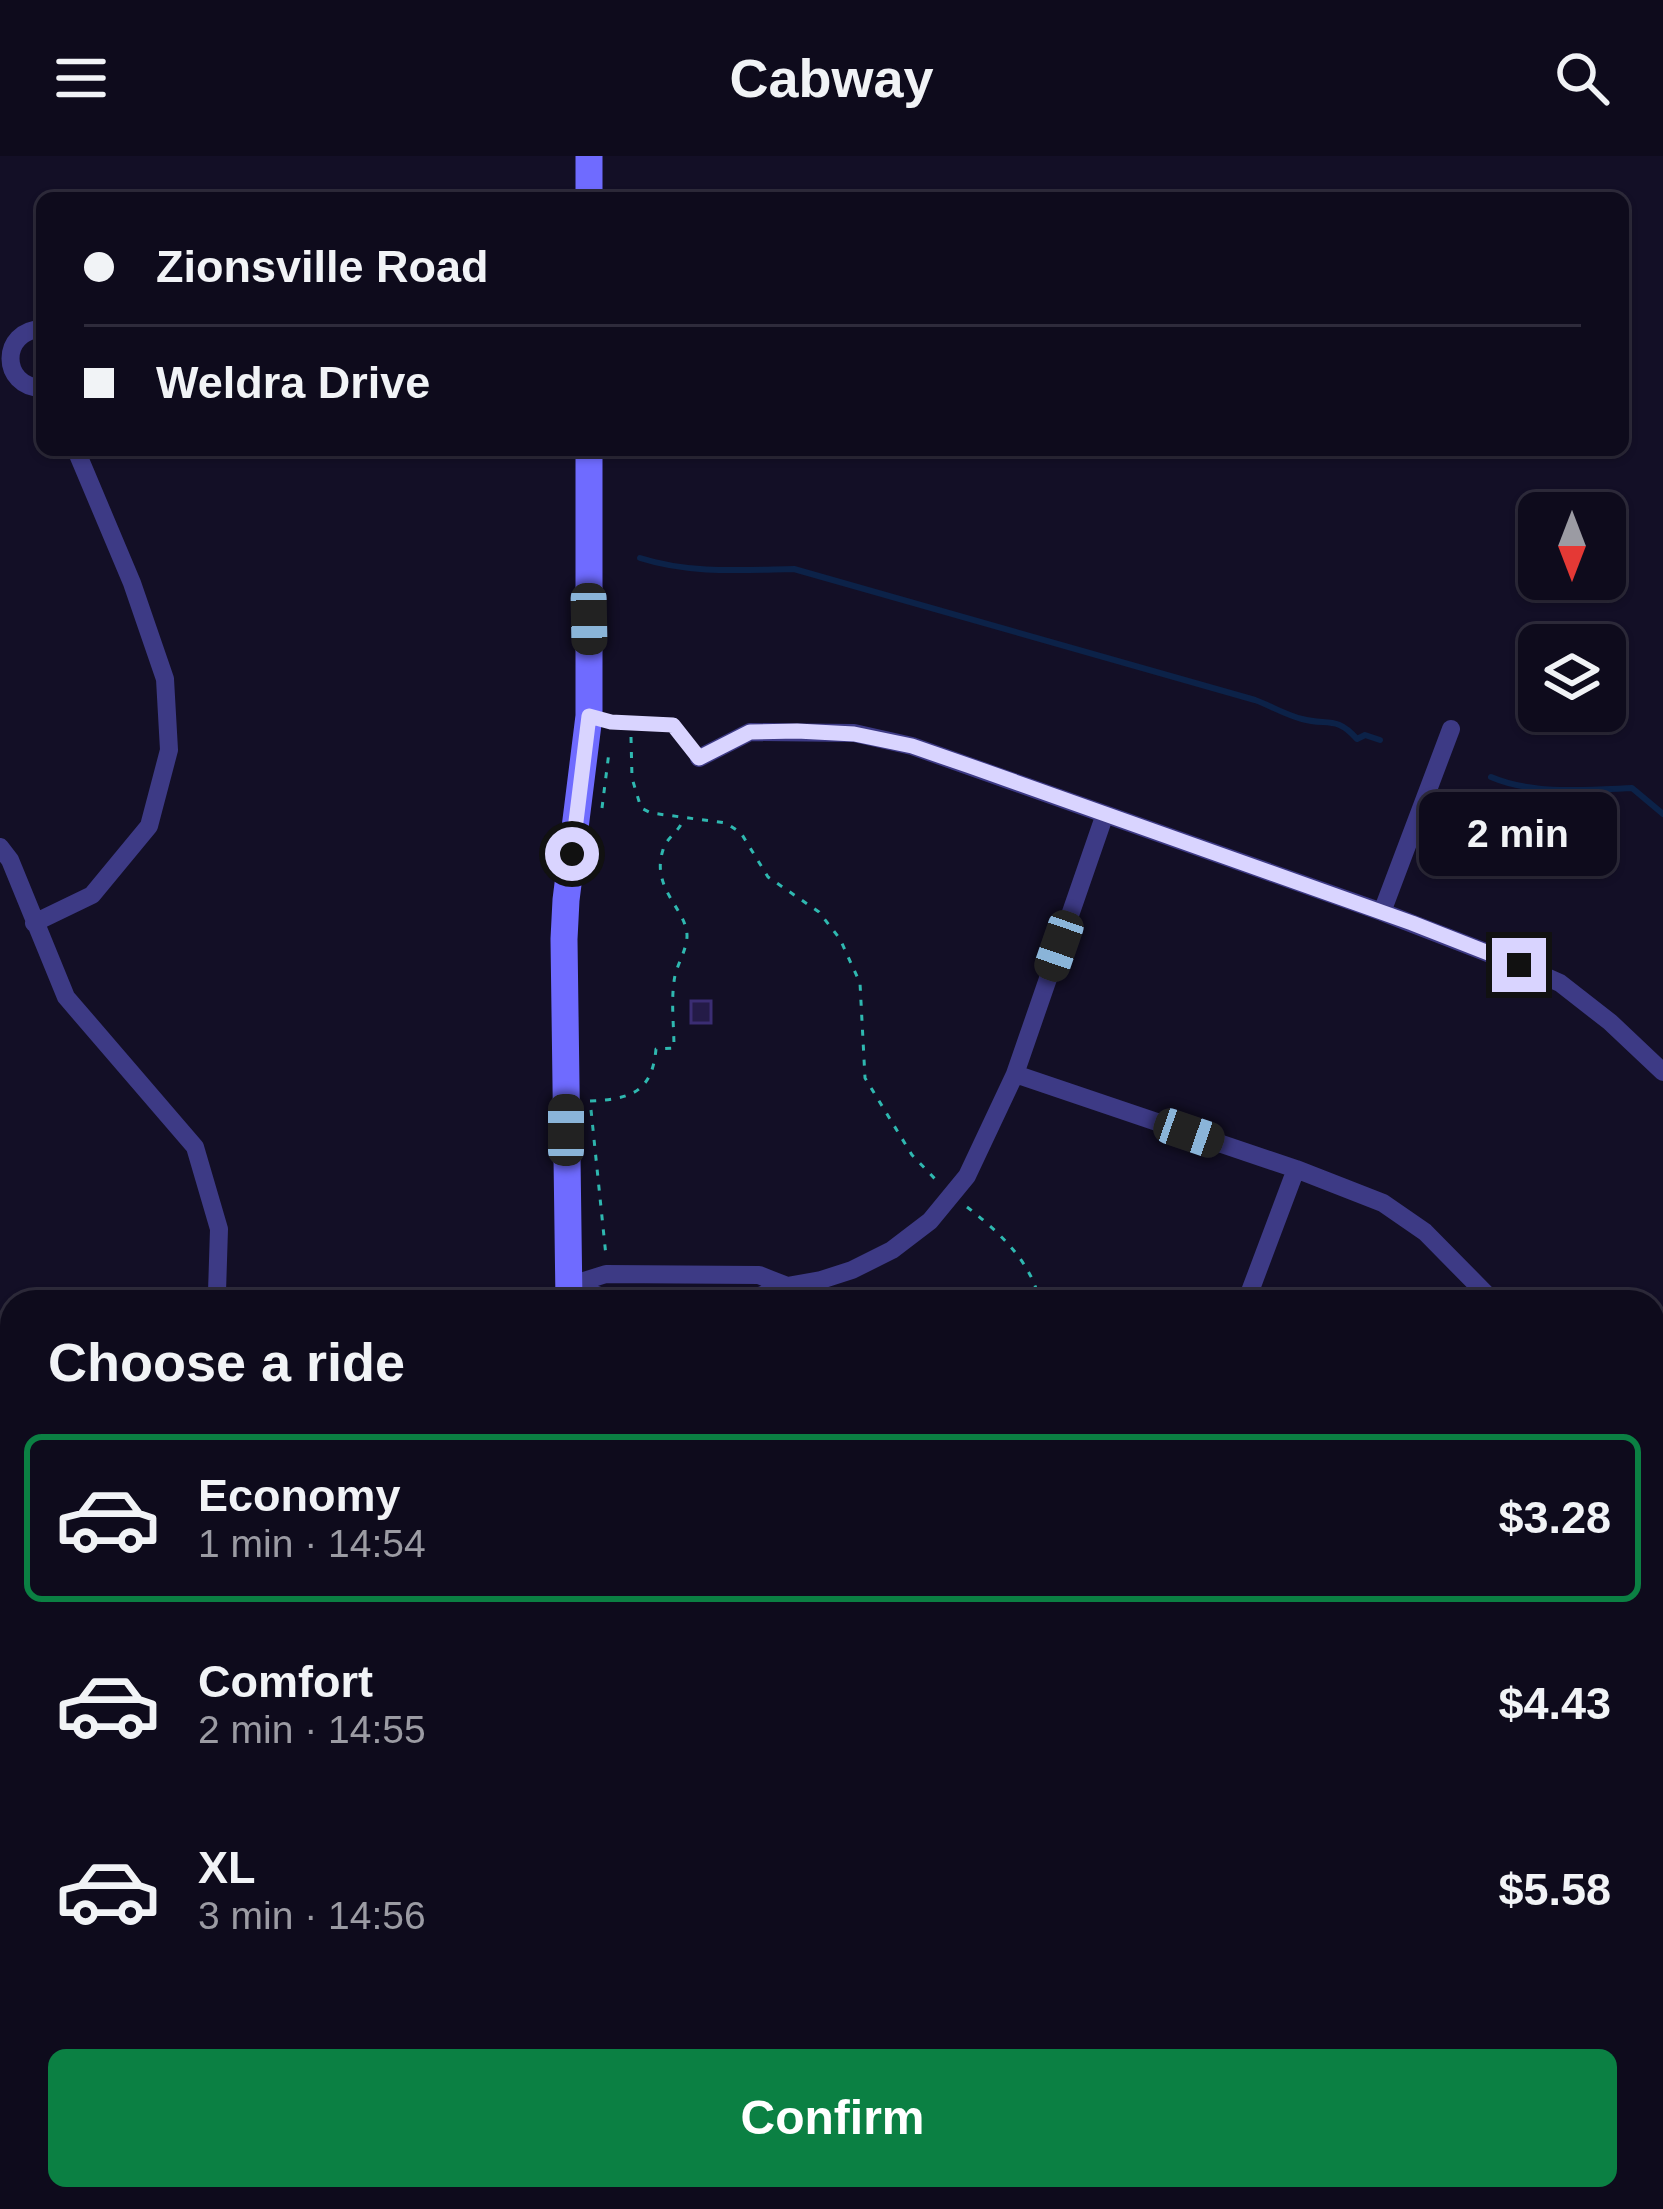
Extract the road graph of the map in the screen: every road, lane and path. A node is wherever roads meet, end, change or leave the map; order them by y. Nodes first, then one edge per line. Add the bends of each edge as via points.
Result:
1 (590, 156) edge
2 (590, 192) edge
3 (36, 330) edge
4 (36, 388) edge
5 (79, 456) edge
6 (589, 456) edge
7 (589, 716) junction
8 (631, 723) junction
9 (1451, 729) dead end
10 (699, 758) joint
11 (1105, 814) junction
12 (683, 818) junction
13 (0, 847) edge
14 (1382, 912) junction
15 (34, 923) junction
16 (1663, 1072) edge
17 (1015, 1074) junction
18 (1296, 1169) junction
19 (939, 1182) dead end
20 (965, 1205) dead end
21 (606, 1246) dead end
22 (217, 1290) edge
23 (568, 1290) edge
24 (776, 1290) edge
25 (1037, 1290) edge
26 (1251, 1290) edge
27 (1482, 1290) edge

1 - 2 main road
3 - 4 street via 22,332 7,357 13,376
5 - 15 street via 165,679 169,750 149,826 92,895
6 - 7 main road
7 - 8 lane
7 - 23 main road via 564,939
8 - 10 lane via 673,725
8 - 12 path via 641,808
9 - 14 street
10 - 11 street via 750,732 854,734 912,746
11 - 14 street
11 - 17 street
12 - 19 path via 741,833 767,877 819,912 840,939 860,983 865,1078 911,1155
12 - 21 path via 661,860 664,891 687,941 674,980 674,1048 656,1048 651,1075 630,1095 590,1101
13 - 15 street
14 - 16 street via 1560,983
15 - 22 street via 66,997 195,1148 219,1229
17 - 18 street
17 - 24 street via 967,1175 929,1221 852,1270
18 - 26 street
18 - 27 street via 1383,1203
20 - 25 path via 1017,1252

